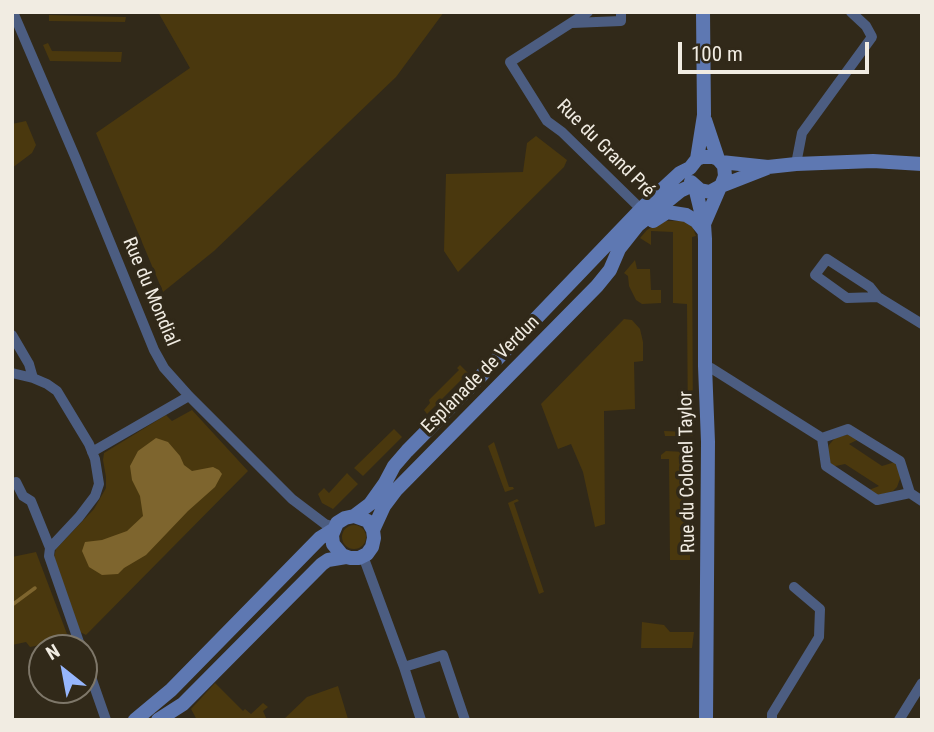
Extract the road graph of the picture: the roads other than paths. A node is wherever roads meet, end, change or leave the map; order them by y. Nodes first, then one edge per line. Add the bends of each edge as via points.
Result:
1 (13, 12) edge
2 (588, 12) edge
3 (621, 12) edge
4 (704, 12) edge
5 (851, 12) edge
6 (572, 23) junction
7 (704, 115) junction
8 (720, 160) junction
9 (694, 163) junction
10 (796, 164) junction
11 (922, 164) edge
12 (768, 167) junction
13 (694, 186) junction
14 (720, 186) junction
15 (645, 213) junction
16 (704, 228) junction
17 (619, 249) junction
18 (878, 297) junction
19 (922, 324) edge
20 (12, 335) edge
21 (705, 366) junction
22 (12, 373) edge
23 (33, 378) junction
24 (189, 397) junction
25 (822, 438) junction
26 (92, 452) junction
27 (16, 482) dead end
28 (910, 493) junction
29 (922, 500) edge
30 (354, 516) junction
31 (334, 529) junction
32 (373, 530) junction
33 (50, 548) junction
34 (363, 556) junction
35 (346, 557) junction
36 (794, 587) dead end
37 (76, 634) edge
38 (219, 640) junction
39 (233, 654) junction
40 (404, 667) junction
41 (922, 683) edge
42 (98, 697) edge
43 (106, 720) edge
44 (135, 720) edge
45 (158, 720) edge
46 (421, 720) edge
47 (465, 720) edge
48 (706, 720) edge
49 (772, 720) edge
50 (899, 720) edge

1 - 24 street, Rue du Mondial via 154,350
2 - 6 street, Rue du Grand Pré
3 - 6 street, Rue du Grand Pré via 621,21
4 - 7 main road
5 - 10 street via 872,37 802,133
6 - 15 street, Rue du Grand Pré via 510,62 547,121
7 - 8 main road
7 - 9 main road
8 - 9 main road via 708,156
8 - 12 main road
8 - 14 main road via 725,176
9 - 13 main road via 689,174
9 - 15 main road
10 - 11 main road
10 - 12 main road
12 - 14 main road
13 - 14 main road via 710,192
13 - 15 main road, Esplanade de Verdun
13 - 16 main road, Rue du Colonel Taylor
14 - 16 main road, Rue du Colonel Taylor
15 - 17 main road, Esplanade de Verdun
15 - 30 main road via 407,451 370,504
16 - 17 main road, Esplanade de Verdun via 686,215 667,212
16 - 21 main road, Rue du Colonel Taylor
17 - 32 main road, Esplanade de Verdun via 597,286 396,489
18 - 18 street via 827,259 815,275 847,298
18 - 19 street
20 - 23 street
21 - 25 street
21 - 48 main road, Rue du Colonel Taylor
22 - 23 street
23 - 26 street via 57,391
24 - 26 street
24 - 31 street, Rue du Mondial via 292,499
25 - 28 street via 848,429 900,461
25 - 28 street via 826,466 877,500
26 - 33 street via 99,474 95,496
27 - 33 street via 31,501
28 - 29 street
30 - 31 main road
30 - 32 main road
31 - 35 main road via 335,548
31 - 38 main road via 312,545
32 - 34 main road via 372,547
33 - 37 street via 50,564
34 - 35 main road
34 - 40 street
35 - 39 main road via 322,564
36 - 49 street via 820,609 819,637
38 - 39 main road
38 - 44 main road
39 - 45 main road via 183,704
40 - 46 street
40 - 47 street via 443,655
41 - 50 street
42 - 43 street

